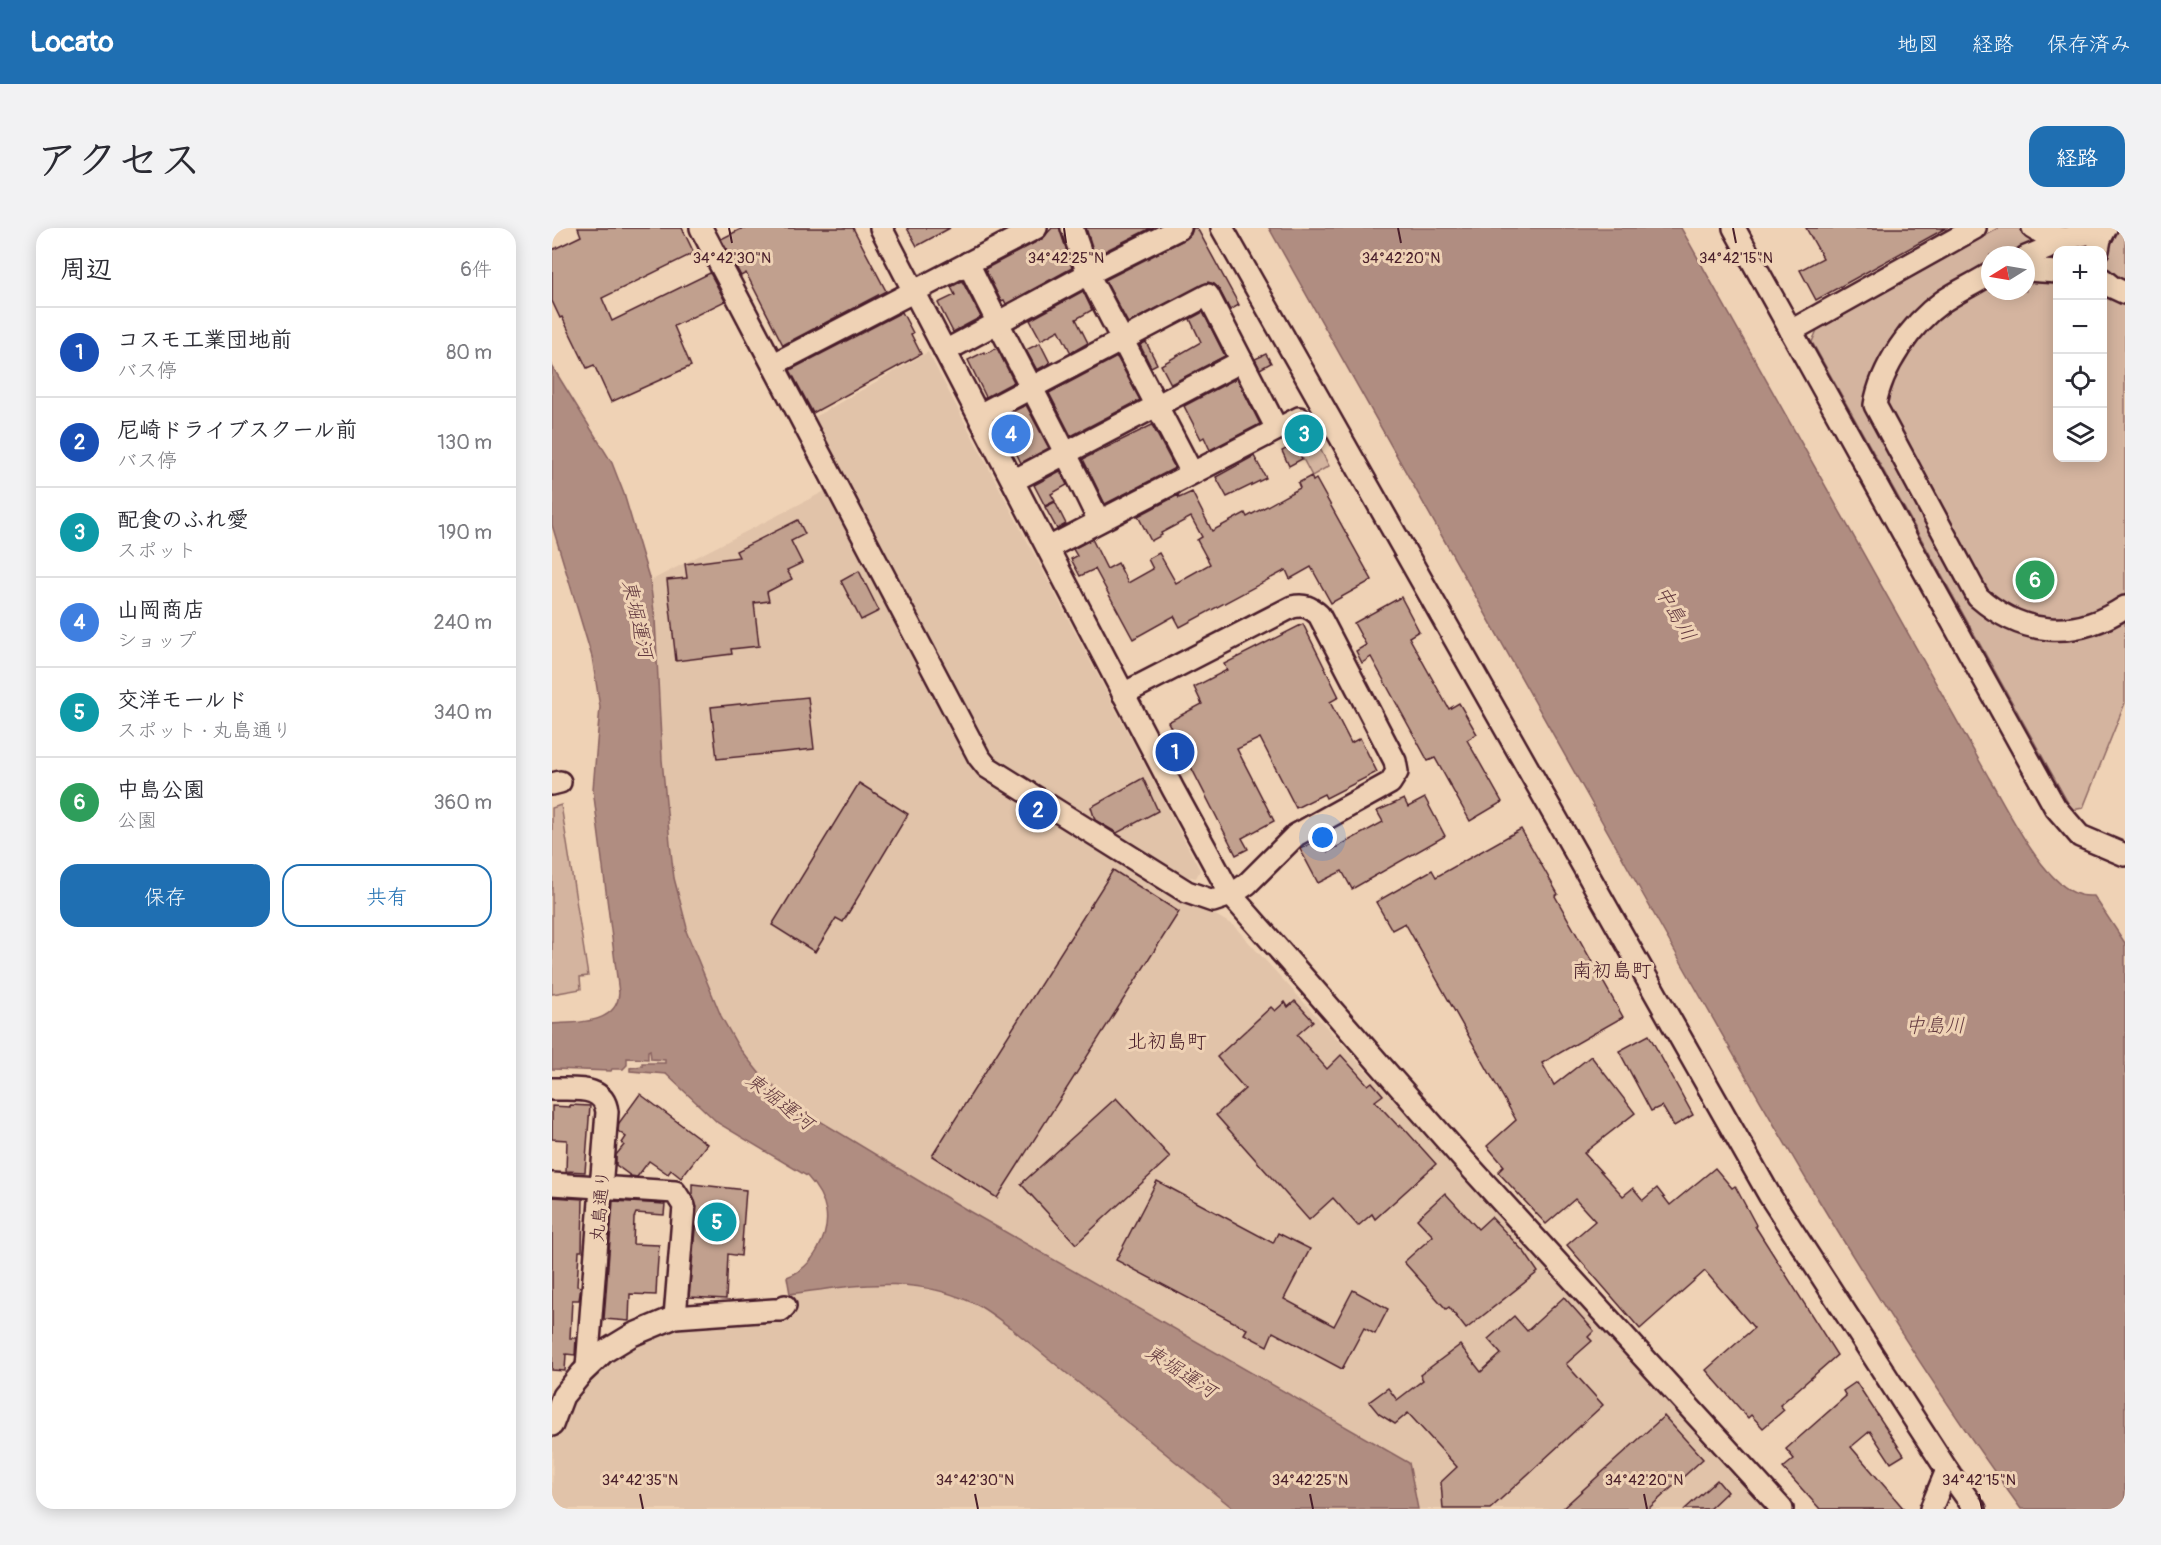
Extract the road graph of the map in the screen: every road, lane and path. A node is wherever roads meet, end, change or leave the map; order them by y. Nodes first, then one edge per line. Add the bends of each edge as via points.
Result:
1 (701, 228) edge
2 (881, 228) edge
3 (1036, 228) edge
4 (1072, 228) edge
5 (1180, 228) edge
6 (1222, 228) edge
7 (1734, 228) edge
8 (1975, 228) edge
9 (2034, 228) edge
10 (2106, 228) edge
11 (1944, 235) edge
12 (2077, 237) junction
13 (2099, 246) edge
14 (2035, 253) edge
15 (968, 263) junction
16 (2035, 271) edge
17 (2053, 272) edge
18 (1088, 274) junction
19 (1981, 279) edge
20 (914, 290) junction
21 (997, 323) junction
22 (1791, 331) junction
23 (1121, 340) junction
24 (945, 351) junction
25 (1242, 361) junction
26 (774, 364) junction
27 (1032, 387) junction
28 (1155, 406) junction
29 (979, 415) junction
30 (1299, 418) dead end
31 (1277, 429) junction
32 (1066, 452) junction
33 (1192, 473) junction
34 (1013, 481) junction
35 (1099, 522) junction
36 (1048, 548) junction
37 (2125, 607) edge
38 (1123, 694) junction
39 (2123, 849) edge
40 (1231, 895) junction
41 (552, 1089) edge
42 (552, 1184) edge
43 (601, 1187) junction
44 (785, 1306) dead end
45 (675, 1317) junction
46 (587, 1367) junction
47 (562, 1384) edge
48 (552, 1425) edge
49 (1947, 1470) junction
50 (1782, 1509) edge
51 (1931, 1509) edge
52 (1975, 1509) edge

1 - 26 street
2 - 20 street
3 - 15 street
4 - 18 street
5 - 18 street
6 - 49 street via 1770,1196
7 - 22 street
8 - 11 street
9 - 12 street via 2051,237
10 - 12 street
10 - 13 street
11 - 22 street
12 - 14 street
15 - 20 street
15 - 21 street
16 - 17 street
18 - 21 street
18 - 23 street
19 - 37 street via 1942,302 1908,336 1877,389 1875,405 1978,597 1992,609 2032,627 2068,630
20 - 24 street
20 - 26 street
21 - 24 street
21 - 27 street
22 - 39 street via 2055,807 2080,836
23 - 25 street via 1208,295
23 - 27 street
23 - 28 street
24 - 29 street
25 - 28 street
25 - 31 street
26 - 40 street via 982,762 1187,892 1213,901
27 - 29 street
27 - 32 street
28 - 32 street
28 - 33 street
29 - 34 street
30 - 31 street
31 - 33 street
32 - 34 street
32 - 35 street
33 - 35 street
34 - 36 street
35 - 36 street
36 - 38 street
38 - 40 street
38 - 40 street via 1292,606 1302,605 1319,615 1395,760 1397,772 1390,783 1296,835
40 - 50 street via 1462,1158
41 - 43 street, 丸島通り via 592,1091 606,1102
42 - 43 street
43 - 45 street via 675,1192 684,1206
43 - 46 street, 丸島通り
44 - 45 street via 781,1310
45 - 46 street via 632,1335
46 - 47 street
47 - 48 street via 563,1396
49 - 51 street
49 - 52 street

